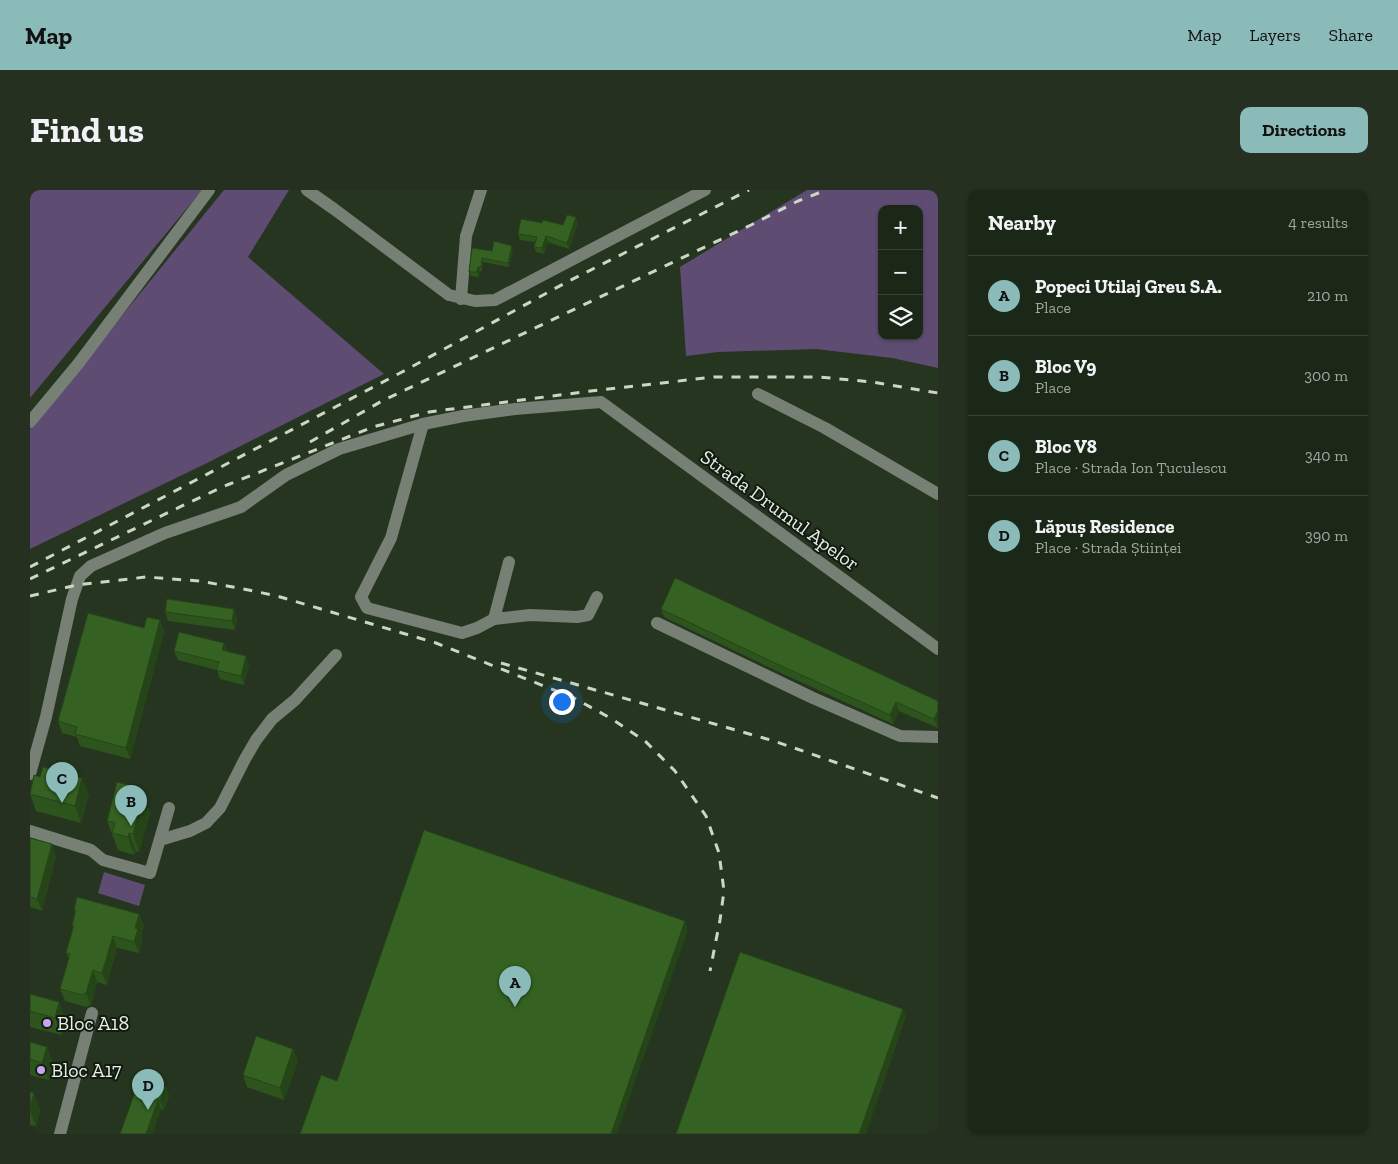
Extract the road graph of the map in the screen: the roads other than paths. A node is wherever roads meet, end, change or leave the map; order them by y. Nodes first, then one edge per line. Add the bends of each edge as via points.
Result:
1 (210, 190) edge
2 (307, 190) edge
3 (481, 190) edge
4 (704, 190) edge
5 (461, 299) junction
6 (758, 394) dead end
7 (30, 422) edge
8 (423, 424) junction
9 (938, 494) edge
10 (509, 562) dead end
11 (597, 597) dead end
12 (494, 619) junction
13 (657, 623) dead end
14 (938, 649) edge
15 (336, 655) dead end
16 (938, 737) edge
17 (30, 774) edge
18 (169, 808) dead end
19 (30, 831) edge
20 (160, 840) junction
21 (92, 1013) dead end
22 (60, 1134) edge

1 - 7 street
2 - 5 street via 437,288
3 - 5 street via 466,236
4 - 5 street via 495,300
6 - 9 street via 825,428
8 - 12 street via 391,538 361,597 367,608 462,633
8 - 14 street, Strada Drumul Apelor via 515,408 601,402
8 - 17 street via 339,450 286,475 241,507 166,533 91,566 80,576 72,599
10 - 12 street
11 - 12 street via 588,616 530,615
13 - 16 street via 900,736
15 - 20 street via 295,700 272,719 249,753 220,808 206,823
18 - 20 street
19 - 20 street via 91,850 103,860 150,873
21 - 22 street

